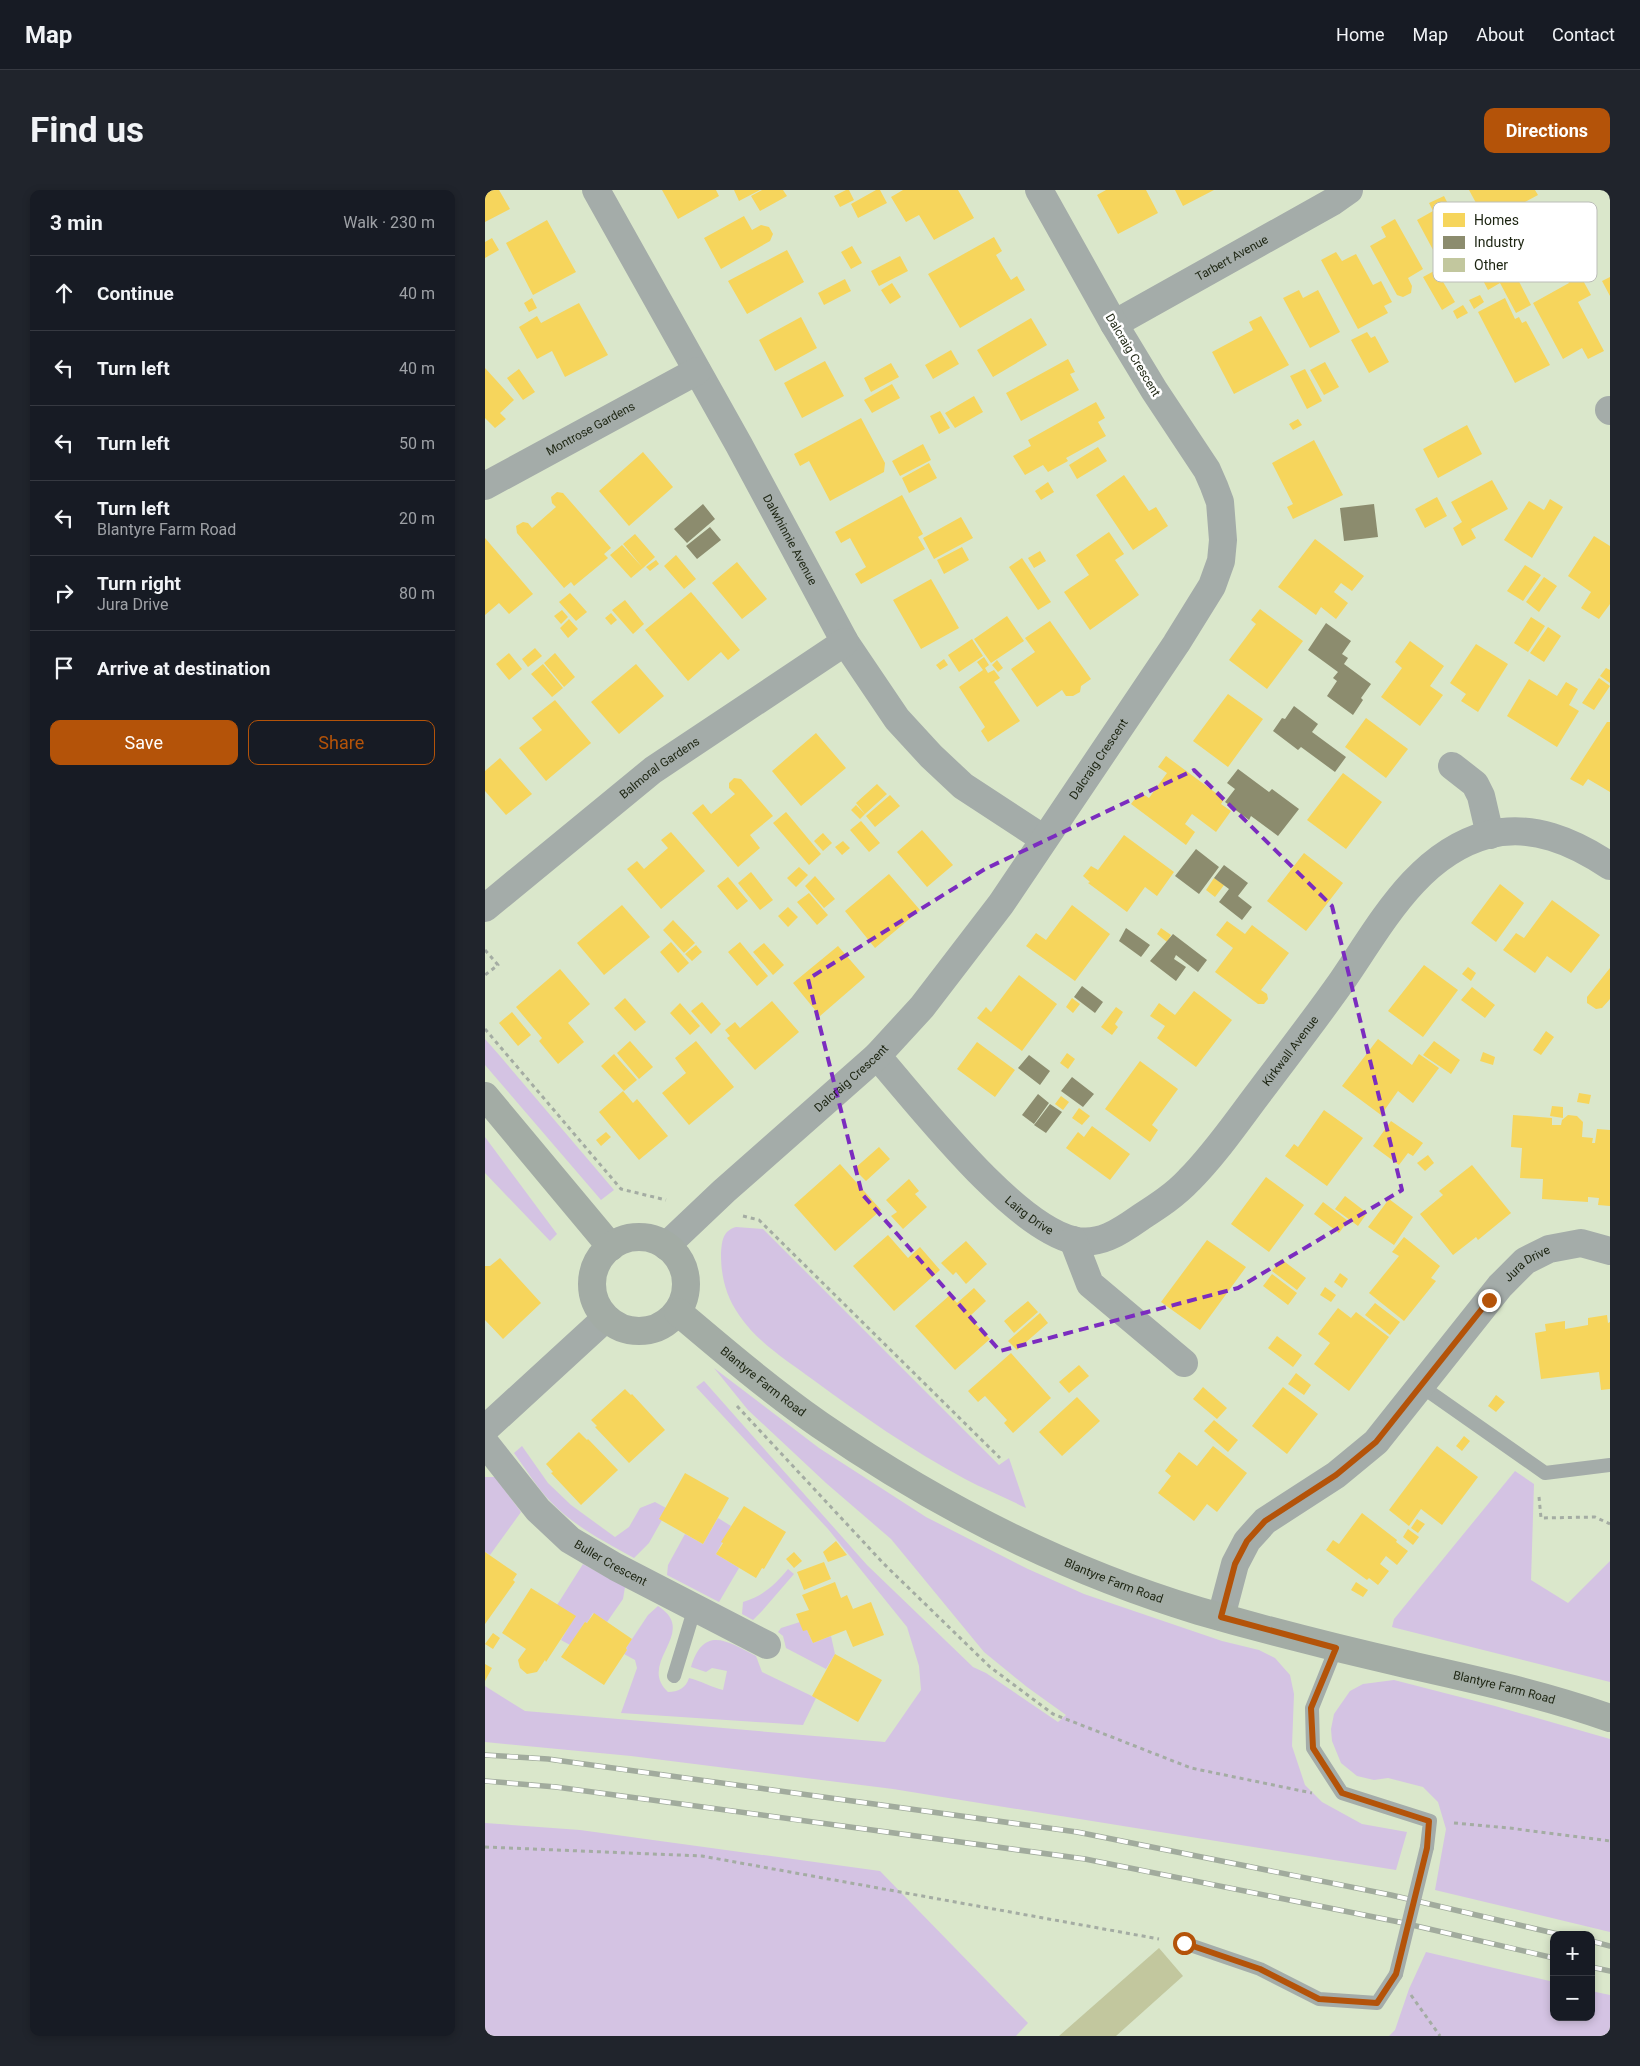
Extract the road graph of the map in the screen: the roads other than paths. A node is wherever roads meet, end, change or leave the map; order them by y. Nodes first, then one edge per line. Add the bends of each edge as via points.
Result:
1 (596, 190) edge
2 (1039, 190) edge
3 (1349, 190) edge
4 (1114, 324) junction
5 (697, 371) junction
6 (485, 486) edge
7 (845, 642) junction
8 (1452, 766) dead end
9 (1490, 834) junction
10 (1044, 839) junction
11 (1610, 866) edge
12 (485, 908) edge
13 (877, 1056) junction
14 (485, 1096) edge
15 (1073, 1240) junction
16 (665, 1246) junction
17 (611, 1247) junction
18 (1610, 1252) edge
19 (678, 1312) junction
20 (606, 1318) junction
21 (1184, 1363) dead end
22 (1421, 1386) junction
23 (485, 1429) edge
24 (485, 1443) edge
25 (1610, 1465) edge
26 (695, 1607) junction
27 (1221, 1617) junction
28 (767, 1645) dead end
29 (1336, 1648) junction
30 (673, 1676) dead end
31 (1610, 1718) edge
32 (1184, 1943) road end

1 - 5 street, Dalwhinnie Avenue
2 - 4 street, Dalcraig Crescent
3 - 4 street, Tarbert Avenue
4 - 10 street, Dalcraig Crescent via 1207,470 1220,502 1221,561 1212,586 1176,644
5 - 6 street, Montrose Gardens
5 - 7 street, Dalwhinnie Avenue
7 - 10 street, Dalwhinnie Avenue via 897,719 931,756 963,786
7 - 12 street, Balmoral Gardens via 653,770
8 - 9 street via 1475,784
9 - 11 street, Kirkwall Avenue via 1539,834 1557,838 1576,845
9 - 15 street, Kirkwall Avenue via 1450,853 1404,893 1287,1056 1189,1181 1117,1233 1090,1242
10 - 13 street, Dalcraig Crescent via 963,955
13 - 15 street, Lairg Drive via 989,1181 1047,1230
13 - 16 street, Dalcraig Crescent
14 - 17 main road
15 - 21 street via 1090,1284
16 - 17 main road via 643,1238 621,1241
16 - 19 main road via 676,1254 687,1282 685,1298
17 - 20 main road via 600,1258 594,1273 597,1305
18 - 22 street, Jura Drive via 1581,1244 1549,1249 1525,1261
19 - 20 main road via 667,1323 652,1330 635,1332 620,1328
19 - 27 main road, Blantyre Farm Road via 819,1424 931,1496 1075,1566 1164,1600
20 - 23 street
22 - 25 lane via 1545,1473
22 - 27 street, Jura Drive via 1376,1442 1336,1475 1265,1521 1247,1541 1235,1564
24 - 26 street, Buller Crescent via 538,1510 570,1540
26 - 28 street, Buller Crescent
26 - 30 lane
27 - 29 main road, Blantyre Farm Road
29 - 31 main road, Blantyre Farm Road via 1480,1681
29 - 32 lane, bridge via 1311,1708 1313,1748 1342,1793 1429,1821 1427,1848 1396,1974 1377,2003 1319,1999 1260,1969

